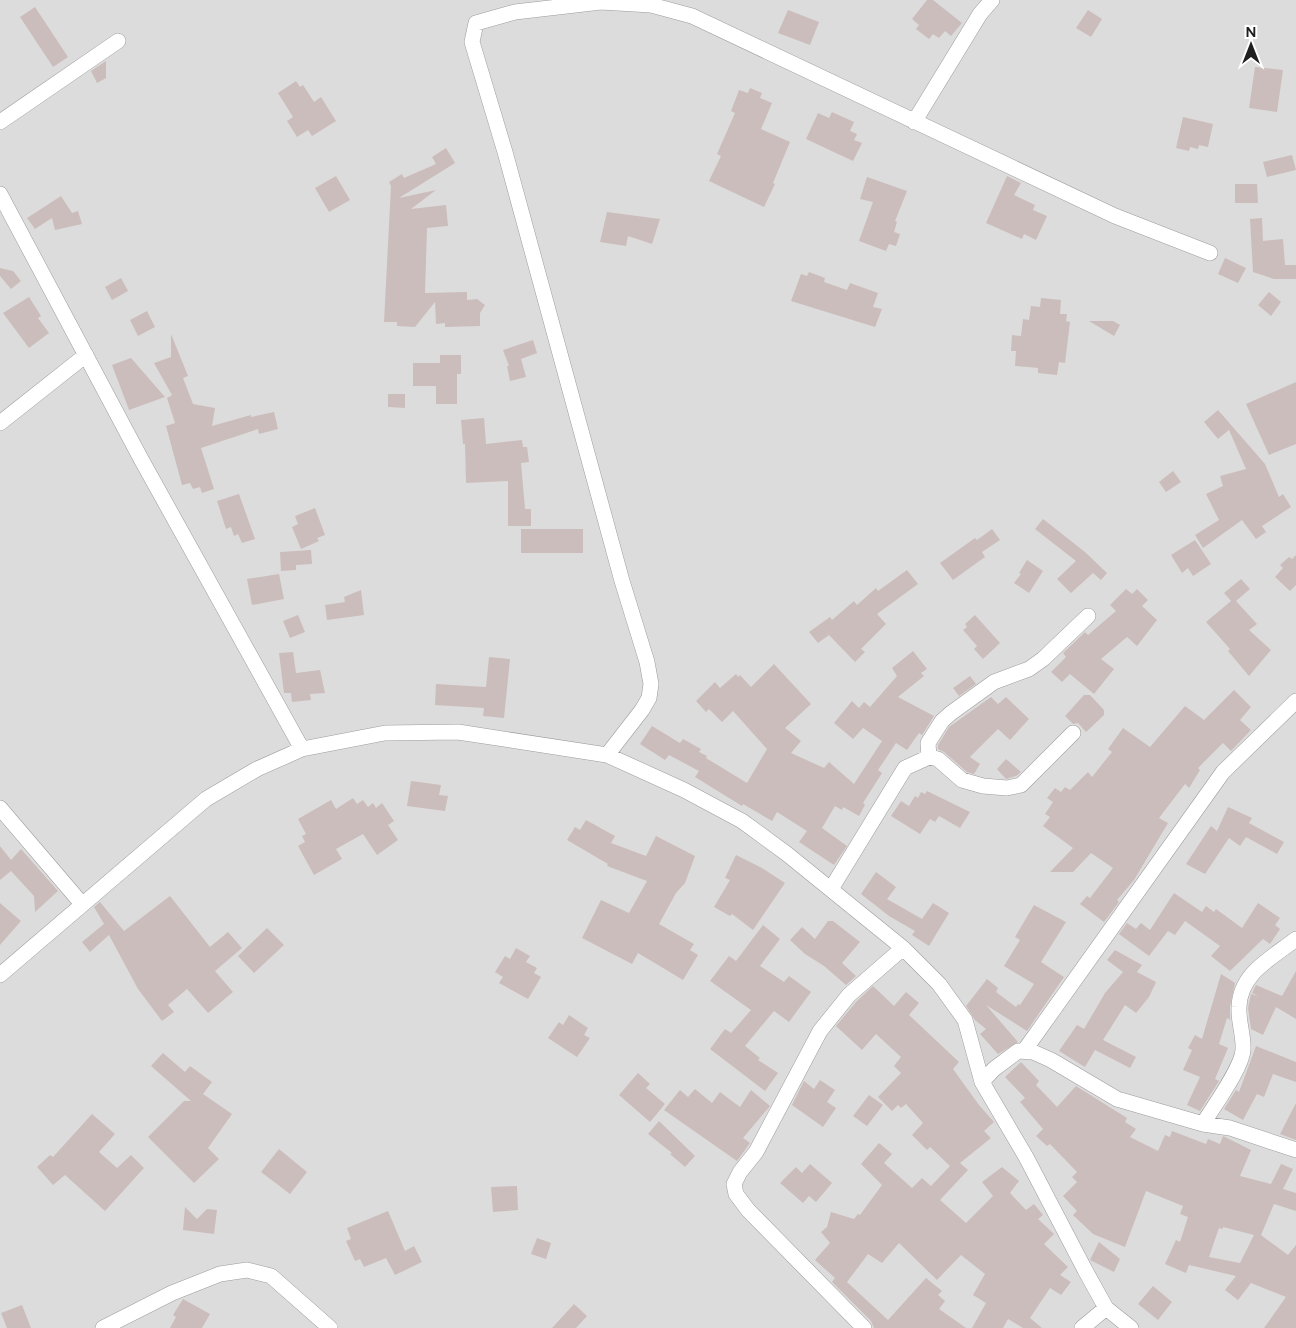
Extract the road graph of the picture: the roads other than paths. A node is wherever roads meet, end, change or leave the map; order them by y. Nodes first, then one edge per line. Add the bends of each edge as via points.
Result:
1 (992, 0) edge
2 (601, 1) edge
3 (118, 41) dead end
4 (0, 122) edge
5 (914, 122) junction
6 (0, 194) edge
7 (1210, 253) dead end
8 (86, 354) junction
9 (0, 423) edge
10 (1088, 616) dead end
11 (1296, 701) edge
12 (1073, 733) dead end
13 (302, 749) junction
14 (607, 755) junction
15 (929, 757) junction
16 (0, 808) edge
17 (831, 888) junction
18 (82, 904) junction
19 (1296, 939) edge
20 (903, 948) junction
21 (0, 975) edge
22 (1024, 1051) junction
23 (982, 1082) junction
24 (1203, 1124) junction
25 (1296, 1150) edge
26 (1106, 1308) junction
27 (104, 1328) edge
28 (330, 1328) edge
29 (864, 1328) edge
30 (1082, 1328) edge
31 (1131, 1328) edge

1 - 5 street via 980,14
2 - 5 street via 651,5 692,16
2 - 14 street via 515,12 476,23 472,42 647,662 651,684 649,698
3 - 4 street
5 - 7 street via 1115,216
6 - 8 street
8 - 9 street
8 - 13 street
10 - 15 street via 1029,670 994,682 951,713 928,743
11 - 22 street via 1223,772
12 - 15 street via 1021,785 1008,788 962,780 938,759
13 - 14 street via 386,733 458,732
13 - 18 street via 257,768 206,800
14 - 17 street via 742,821
15 - 17 street via 905,768
16 - 18 street
17 - 20 street
18 - 21 street
19 - 24 street via 1248,977 1241,991 1239,1006 1241,1057
20 - 23 street via 939,984 965,1020
20 - 29 street via 849,996 820,1031 756,1152 734,1184 736,1194 748,1210
22 - 23 street via 1012,1055
22 - 24 street via 1051,1060 1117,1099
23 - 26 street
24 - 25 street via 1230,1128
26 - 30 street
26 - 31 street
27 - 28 street via 204,1280 247,1270 271,1276

